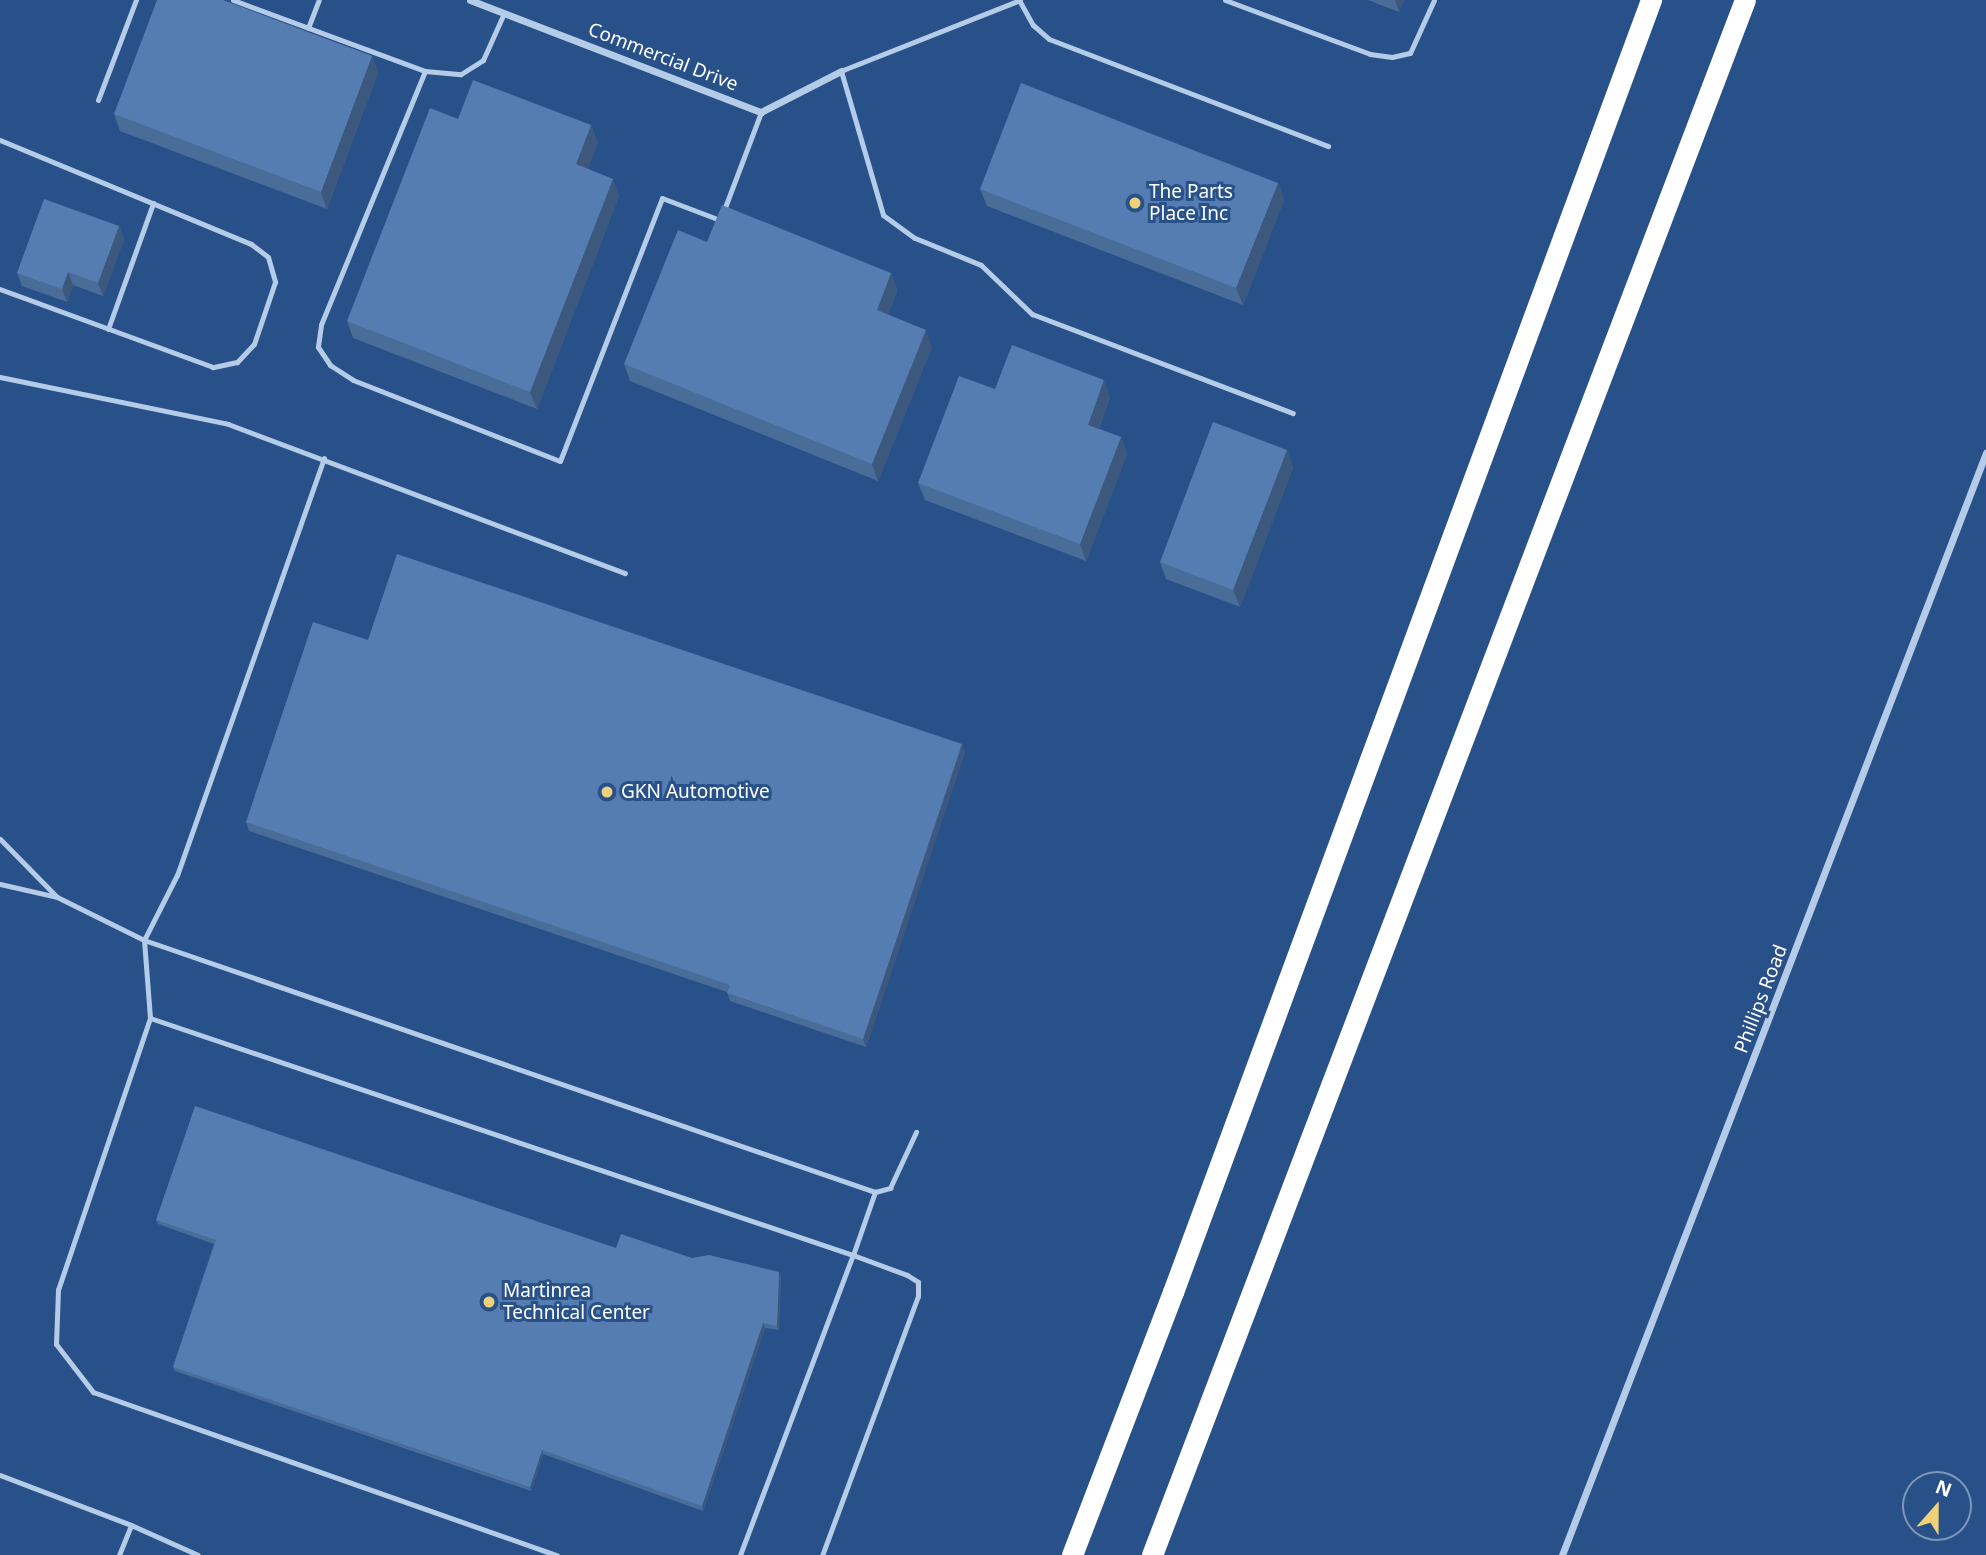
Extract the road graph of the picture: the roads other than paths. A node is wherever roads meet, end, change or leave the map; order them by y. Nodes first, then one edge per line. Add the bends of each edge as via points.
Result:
1 (136, 0) edge
2 (233, 0) edge
3 (319, 0) edge
4 (470, 0) edge
5 (1020, 0) edge
6 (1225, 0) edge
7 (1434, 0) edge
8 (1651, 0) edge
9 (1745, 0) edge
10 (503, 13) junction
11 (308, 28) junction
12 (425, 71) junction
13 (841, 71) junction
14 (98, 100) dead end
15 (761, 112) junction
16 (0, 140) edge
17 (1328, 146) dead end
18 (153, 202) junction
19 (0, 289) edge
20 (108, 329) junction
21 (0, 377) edge
22 (1293, 413) dead end
23 (1986, 453) edge
24 (324, 458) junction
25 (625, 573) dead end
26 (0, 839) edge
27 (0, 884) edge
28 (57, 897) junction
29 (144, 940) junction
30 (150, 1018) junction
31 (916, 1132) dead end
32 (875, 1192) junction
33 (853, 1255) junction
34 (0, 1475) edge
35 (131, 1525) junction
36 (119, 1555) edge
37 (198, 1555) edge
38 (557, 1555) edge
39 (740, 1555) edge
40 (822, 1555) edge
41 (1072, 1555) edge
42 (1152, 1555) edge
43 (1562, 1555) edge

1 - 14 lane
2 - 11 lane
3 - 11 lane
4 - 10 street, Commercial Drive
5 - 13 lane
5 - 17 lane via 1033,25 1049,39
6 - 7 lane via 1370,54 1392,57 1410,53
8 - 41 highway
9 - 42 highway
10 - 12 lane via 483,60 461,74
10 - 15 street, Commercial Drive
11 - 12 lane
12 - 15 lane via 321,325 318,346 330,365 353,380 560,461 662,198 720,220
13 - 15 street
13 - 22 lane via 875,198 896,227 981,265 1032,314
16 - 18 lane
18 - 20 lane
18 - 20 lane via 251,244 268,257 275,282 254,344 237,362 213,367
19 - 20 lane
21 - 24 lane via 228,424
23 - 43 street, Phillips Road
24 - 25 lane
24 - 29 lane via 177,875
26 - 28 lane
27 - 28 lane
28 - 29 lane
29 - 30 lane
29 - 32 lane
30 - 33 lane
30 - 38 lane via 58,1290 56,1345 93,1392
31 - 32 lane via 890,1188
32 - 33 lane
33 - 39 lane
33 - 40 lane via 907,1275 918,1282 918,1296
34 - 35 lane
35 - 36 lane
35 - 37 lane

